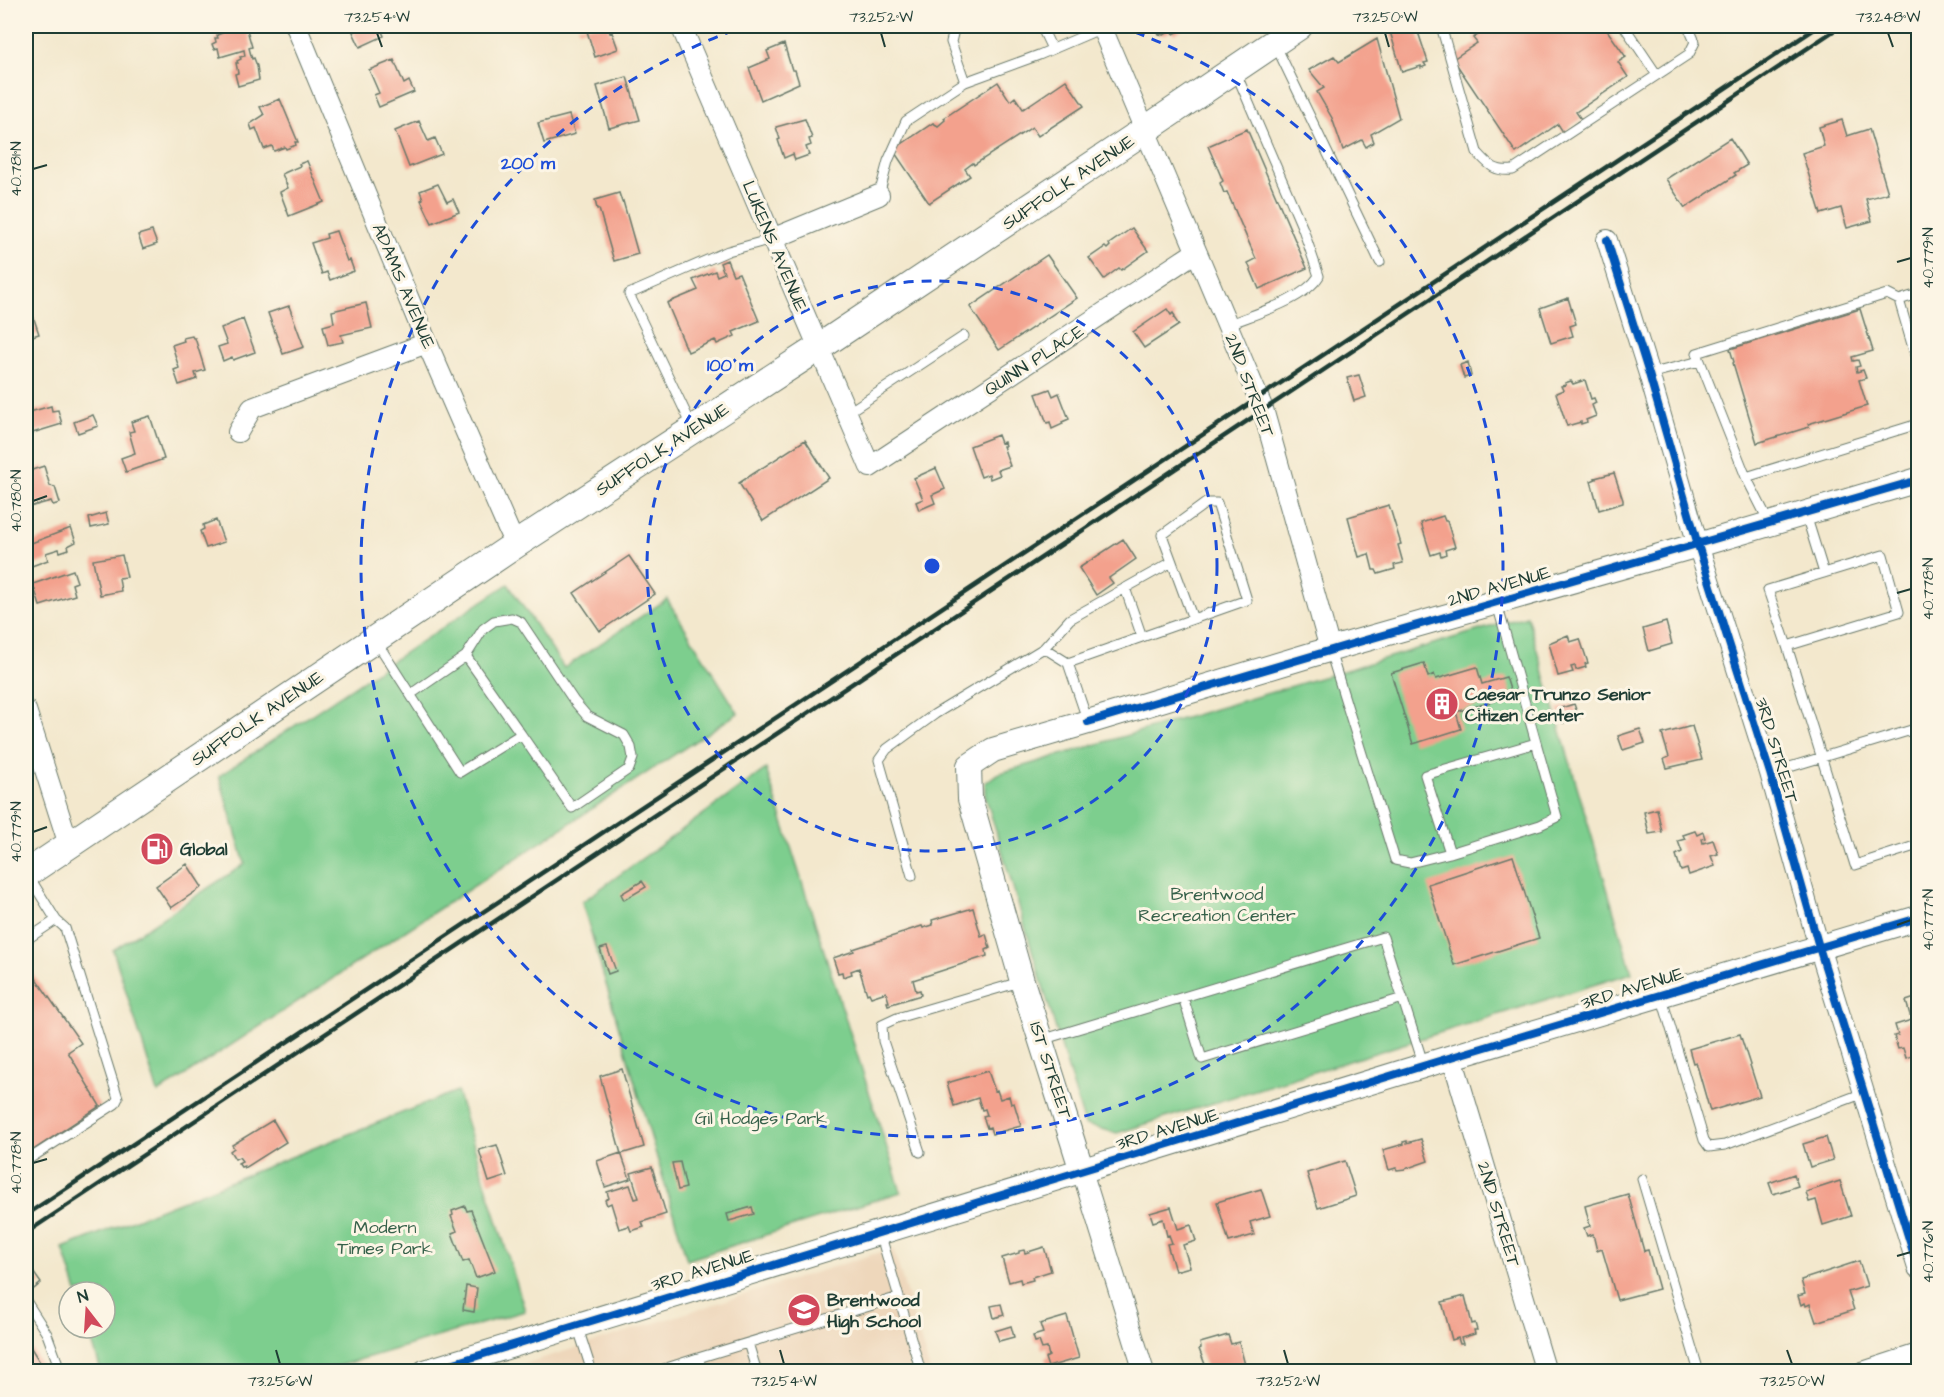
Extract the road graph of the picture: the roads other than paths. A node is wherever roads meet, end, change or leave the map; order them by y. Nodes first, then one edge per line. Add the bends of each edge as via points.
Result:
1 (296, 26) edge
2 (681, 26) edge
3 (958, 26) edge
4 (1041, 26) edge
5 (1299, 26) edge
6 (1441, 26) edge
7 (1624, 26) edge
8 (1688, 26) edge
9 (1102, 27) edge
10 (1274, 42) junction
11 (1052, 49) junction
12 (1234, 70) junction
13 (1657, 75) junction
14 (965, 82) junction
15 (1145, 130) junction
16 (879, 195) joint
17 (772, 239) junction
18 (1607, 240) dead end
19 (1196, 252) junction
20 (1380, 262) dead end
21 (1918, 294) edge
22 (1899, 300) junction
23 (1227, 325) junction
24 (964, 336) dead end
25 (428, 343) junction
26 (1916, 346) edge
27 (818, 348) junction
28 (1700, 361) junction
29 (1918, 365) edge
30 (1649, 375) junction
31 (847, 413) junction
32 (1918, 424) edge
33 (694, 428) junction
34 (237, 432) dead end
35 (870, 467) joint
36 (1746, 477) junction
37 (1918, 480) edge
38 (1806, 513) junction
39 (1770, 523) junction
40 (515, 545) junction
41 (1698, 545) junction
42 (1172, 562) junction
43 (1824, 573) junction
44 (1125, 588) junction
45 (1496, 602) junction
46 (1193, 619) junction
47 (1142, 637) junction
48 (375, 639) junction
49 (1787, 646) junction
50 (1044, 648) junction
51 (1330, 649) junction
52 (466, 656) junction
53 (1068, 663) junction
54 (411, 694) junction
55 (26, 710) edge
56 (1088, 722) junction
57 (1918, 728) edge
58 (521, 734) junction
59 (1536, 743) junction
60 (1822, 757) junction
61 (969, 766) joint
62 (1770, 773) junction
63 (69, 845) junction
64 (1918, 845) edge
65 (1450, 853) junction
66 (26, 873) edge
67 (912, 876) dead end
68 (1918, 918) edge
69 (56, 920) junction
70 (26, 940) edge
71 (1819, 947) junction
72 (1022, 981) junction
73 (1661, 994) junction
74 (1183, 997) junction
75 (1403, 998) junction
76 (1041, 1040) junction
77 (1452, 1057) junction
78 (1424, 1066) junction
79 (1864, 1093) junction
80 (920, 1152) dead end
81 (26, 1161) edge
82 (1082, 1171) junction
83 (1642, 1179) dead end
84 (879, 1231) junction
85 (1918, 1268) edge
86 (899, 1297) junction
87 (26, 1301) edge
88 (576, 1325) junction
89 (748, 1343) junction
90 (1918, 1354) edge
91 (699, 1358) junction
92 (61, 1371) edge
93 (424, 1371) edge
94 (592, 1371) edge
95 (654, 1371) edge
96 (703, 1371) edge
97 (757, 1371) edge
98 (921, 1371) edge
99 (1144, 1371) edge
100 (1546, 1371) edge
101 (1699, 1371) edge
102 (1863, 1371) edge

1 - 25 street, ADAMS AVENUE
2 - 17 street, LUKENS AVENUE
3 - 14 lane via 951,42
4 - 11 lane
5 - 10 main road, SUFFOLK AVENUE
6 - 13 lane via 1477,152 1491,166 1503,171 1513,170
7 - 13 lane
8 - 13 lane via 1695,42 1689,54
9 - 11 lane
9 - 15 street, 2ND STREET
10 - 12 main road, SUFFOLK AVENUE
10 - 20 lane
11 - 14 lane
12 - 15 main road, SUFFOLK AVENUE
12 - 23 lane via 1303,229 1319,276 1312,286 1290,299
14 - 16 lane via 906,121 888,161
15 - 19 street, 2ND STREET
15 - 27 main road, SUFFOLK AVENUE
16 - 17 street
17 - 27 street, LUKENS AVENUE
17 - 33 lane via 728,251 629,294
18 - 30 street, 3RD STREET
19 - 23 street, 2ND STREET
19 - 35 street, QUINN PLACE
21 - 22 lane
22 - 26 lane
22 - 28 lane via 1887,294 1697,353
23 - 51 street, 2ND STREET via 1263,410
24 - 31 lane
25 - 34 street via 252,408
25 - 40 street, ADAMS AVENUE
26 - 29 lane
27 - 31 street, LUKENS AVENUE
27 - 33 main road, SUFFOLK AVENUE
28 - 30 lane
28 - 36 lane
30 - 41 street, 3RD STREET
31 - 35 street, LUKENS AVENUE
32 - 36 lane
33 - 40 main road, SUFFOLK AVENUE
36 - 39 lane
37 - 38 street, 2ND AVENUE
38 - 39 street, 2ND AVENUE
38 - 43 lane
39 - 41 street, 2ND AVENUE
40 - 48 main road, SUFFOLK AVENUE
41 - 45 street, 2ND AVENUE
41 - 62 street, 3RD STREET
42 - 44 lane
42 - 46 lane
42 - 46 lane via 1162,535 1206,504 1217,503 1246,600
43 - 49 lane via 1768,590
43 - 49 lane via 1882,555 1899,612
44 - 47 lane
44 - 50 lane via 1070,619
45 - 51 street, 2ND AVENUE
45 - 59 lane
46 - 47 lane
47 - 53 lane
48 - 54 lane
48 - 63 main road, SUFFOLK AVENUE
49 - 60 lane
50 - 53 lane
50 - 67 lane via 935,714 887,749 879,760
51 - 56 street, 2ND AVENUE
51 - 65 lane via 1395,860 1410,863
52 - 54 lane
52 - 58 lane
52 - 58 lane via 494,621 512,618 521,622 574,701 587,716 624,735 633,759 629,769 572,808
53 - 56 lane
54 - 58 lane via 460,772
55 - 63 street
56 - 61 street, 2ND AVENUE via 993,750
57 - 60 lane
59 - 65 lane via 1557,817
59 - 65 lane via 1425,775
60 - 62 lane
60 - 64 lane via 1855,865
61 - 72 street, 1ST STREET via 970,799
62 - 71 street, 3RD STREET
63 - 66 main road, SUFFOLK AVENUE
66 - 69 lane
68 - 71 street, 3RD AVENUE
69 - 70 lane
69 - 81 lane via 65,928 118,1098 115,1104
71 - 73 street, 3RD AVENUE
71 - 79 street, 3RD STREET
72 - 76 street, 1ST STREET
72 - 80 lane via 882,1025 883,1041
73 - 77 street, 3RD AVENUE
73 - 79 lane via 1709,1147 1725,1145
74 - 75 lane via 1383,937
74 - 75 lane via 1202,1059
74 - 76 lane
75 - 78 lane
76 - 82 street, 1ST STREET
77 - 78 street, 3RD AVENUE
77 - 100 street, 2ND STREET
78 - 82 street, 3RD AVENUE
79 - 85 street, 3RD STREET
82 - 84 street, 3RD AVENUE
82 - 99 street, 1ST STREET
83 - 101 lane
84 - 86 lane
84 - 88 street, 3RD AVENUE
86 - 89 lane
86 - 98 lane
87 - 92 lane via 47,1334
88 - 93 street, 3RD AVENUE
88 - 94 lane
89 - 91 lane
89 - 97 lane
90 - 102 street
91 - 95 lane
91 - 96 lane

